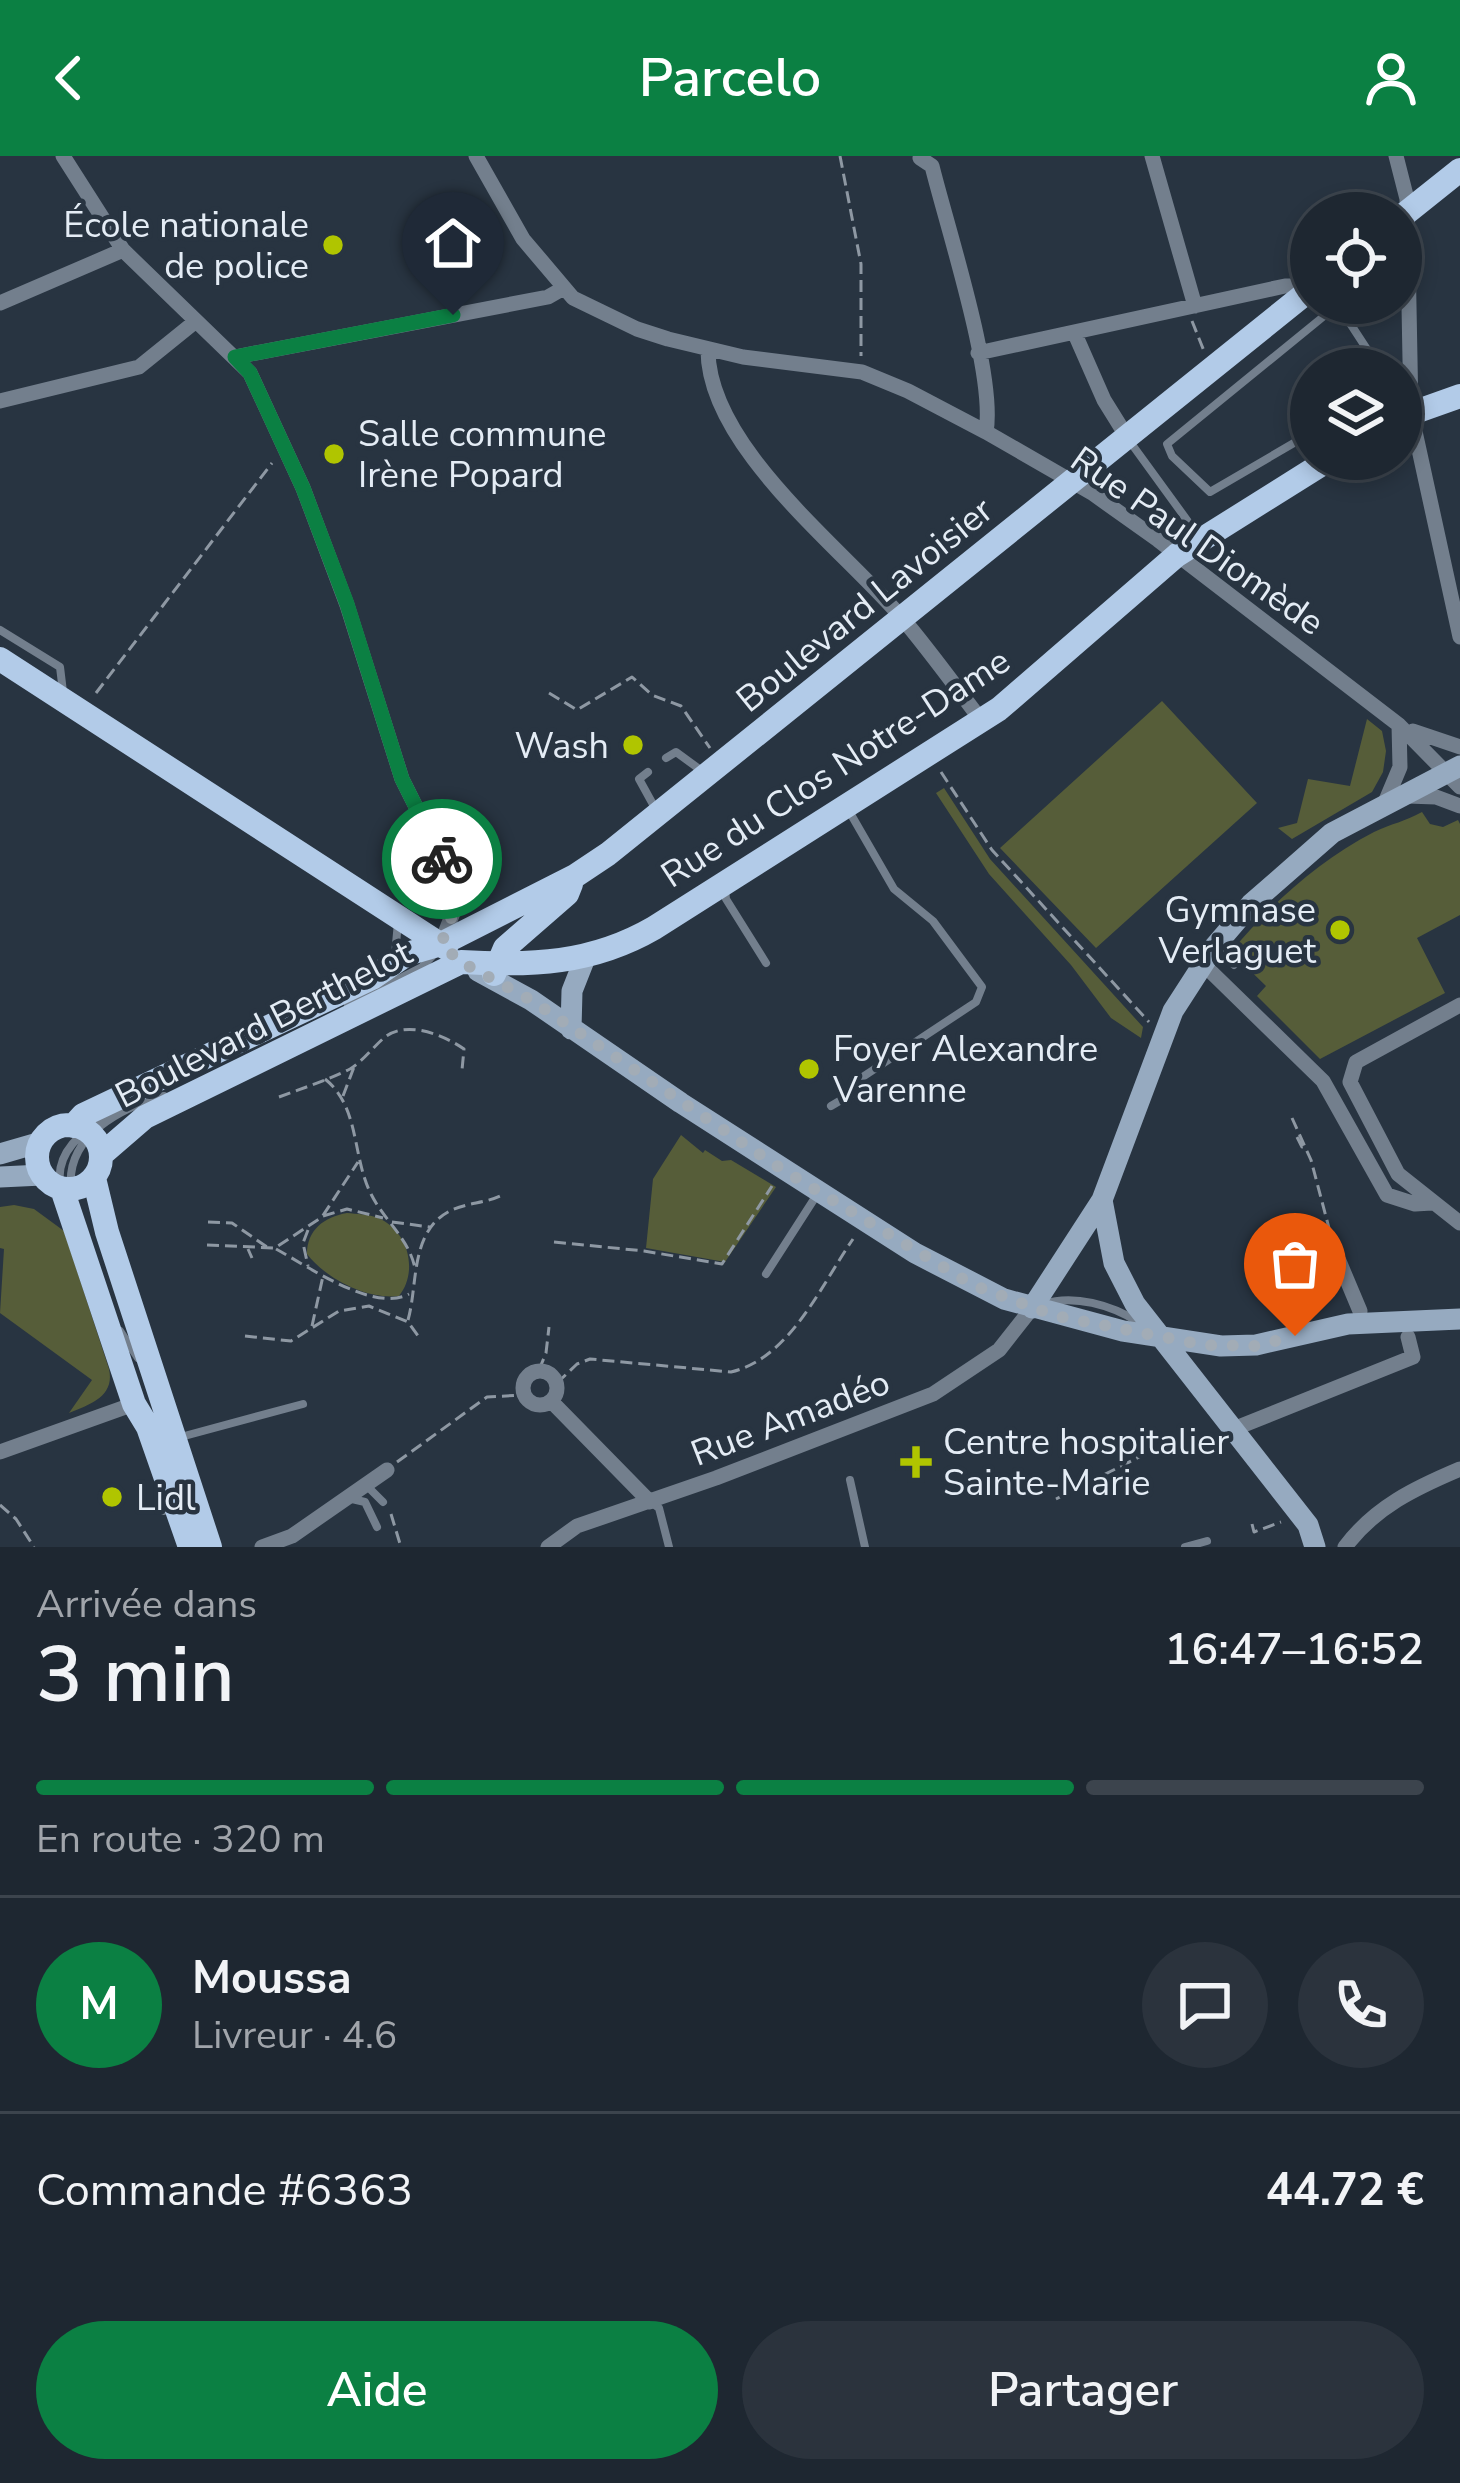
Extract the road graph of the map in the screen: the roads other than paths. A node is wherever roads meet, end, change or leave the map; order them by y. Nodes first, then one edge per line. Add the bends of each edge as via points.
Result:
1 (64, 156) edge
2 (476, 156) edge
3 (1152, 156) edge
4 (1396, 156) edge
5 (921, 157) edge
6 (1460, 170) edge
7 (1406, 192) edge
8 (1422, 200) edge
9 (123, 250) junction
10 (1290, 286) edge
11 (562, 289) junction
12 (0, 303) edge
13 (1290, 305) edge
14 (1195, 306) junction
15 (196, 321) junction
16 (1075, 334) junction
17 (1366, 348) edge
18 (708, 349) junction
19 (978, 353) junction
20 (235, 357) junction
21 (1460, 396) edge
22 (0, 401) edge
23 (1422, 409) edge
24 (986, 433) junction
25 (1127, 437) junction
26 (1290, 445) edge
27 (1297, 480) edge
28 (1422, 480) edge
29 (1072, 482) junction
30 (1201, 540) junction
31 (1178, 555) junction
32 (902, 619) junction
33 (0, 630) edge
34 (1460, 637) edge
35 (1, 662) edge
36 (62, 699) junction
37 (981, 720) junction
38 (1399, 725) junction
39 (1460, 736) edge
40 (1435, 741) junction
41 (1460, 747) edge
42 (666, 758) dead end
43 (715, 770) junction
44 (648, 772) dead end
45 (1456, 775) edge
46 (1394, 800) junction
47 (845, 804) junction
48 (1460, 806) edge
49 (658, 814) junction
50 (575, 876) junction
51 (724, 883) junction
52 (398, 921) junction
53 (441, 944) junction
54 (1209, 954) junction
55 (585, 958) junction
56 (461, 962) junction
57 (766, 963) dead end
58 (1234, 965) dead end
59 (404, 967) junction
60 (494, 972) junction
61 (1460, 1005) edge
62 (571, 1029) junction
63 (1350, 1078) junction
64 (1323, 1081) junction
65 (831, 1106) dead end
66 (40, 1142) junction
67 (0, 1154) edge
68 (78, 1159) junction
69 (0, 1177) edge
70 (819, 1192) junction
71 (1102, 1200) junction
72 (1432, 1203) junction
73 (1460, 1223) edge
74 (1340, 1261) road end
75 (766, 1274) dead end
76 (1032, 1308) junction
77 (1360, 1311) dead end
78 (1460, 1318) edge
79 (1408, 1329) junction
80 (1164, 1339) junction
81 (551, 1401) junction
82 (134, 1404) junction
83 (303, 1404) dead end
84 (1237, 1429) junction
85 (167, 1447) junction
86 (0, 1452) edge
87 (1460, 1467) edge
88 (387, 1469) road end
89 (850, 1480) dead end
90 (365, 1485) junction
91 (650, 1502) junction
92 (386, 1506) road end
93 (334, 1507) junction
94 (164, 1511) dead end
95 (377, 1527) dead end
96 (1207, 1541) dead end
97 (1345, 1544) edge
98 (1318, 1546) edge
99 (190, 1547) edge
100 (207, 1547) edge
101 (262, 1547) edge
102 (548, 1547) edge
103 (669, 1547) edge
104 (865, 1547) edge
105 (1185, 1547) edge

1 - 9 street
2 - 11 street, Rue Paul Diomède
3 - 14 street
4 - 7 street
5 - 19 street via 932,166
6 - 8 main road
9 - 12 street
9 - 15 street
10 - 14 street
11 - 18 street, Rue Paul Diomède via 637,329
11 - 20 street
13 - 25 main road, Boulevard Lavoisier
14 - 16 street
15 - 20 street
15 - 22 street via 139,367
16 - 19 street
16 - 25 street
17 - 26 lane via 1344,314 1329,312 1168,444 1210,492
18 - 24 street, Rue Paul Diomède via 860,372
18 - 32 street via 745,451
19 - 24 street
20 - 53 street via 284,447 347,604 402,779 460,895
21 - 23 main road
24 - 29 street, Rue Paul Diomède
25 - 29 main road, Boulevard Lavoisier
25 - 30 lane
27 - 30 main road, Rue du Clos Notre-Dame
28 - 34 street
29 - 31 street, Rue Paul Diomède
29 - 32 main road, Boulevard Lavoisier
30 - 31 main road, Rue du Clos Notre-Dame
31 - 37 main road, Rue du Clos Notre-Dame
31 - 38 street, Rue Paul Diomède
32 - 37 street
32 - 43 main road, Boulevard Lavoisier
33 - 36 lane via 61,668
35 - 36 main road
36 - 52 main road
37 - 47 main road, Rue du Clos Notre-Dame
38 - 40 street, Rue Paul Diomède
38 - 45 street, Rue Paul Diomède
38 - 46 street
39 - 40 street
40 - 41 street, Rue Paul Diomède
42 - 43 lane via 676,752
43 - 49 main road, Boulevard Lavoisier
44 - 49 lane via 640,779
45 - 46 main road
46 - 48 street via 1436,797
46 - 54 main road via 1331,833
47 - 51 main road, Rue du Clos Notre-Dame
47 - 65 lane via 894,889 933,921 982,987 976,1002
49 - 50 main road, Boulevard Lavoisier
50 - 53 main road, Boulevard Lavoisier
50 - 60 main road
51 - 55 main road, Rue du Clos Notre-Dame via 628,944
51 - 57 lane
52 - 53 main road
52 - 59 lane
53 - 56 main road
53 - 59 main road, Boulevard Berthelot via 414,951
54 - 58 lane
54 - 64 street
54 - 71 main road via 1173,1011
55 - 60 main road, Rue du Clos Notre-Dame
55 - 62 main road via 572,991
56 - 59 lane
56 - 60 main road, Rue du Clos Notre-Dame
56 - 68 main road, Boulevard Berthelot via 145,1117
59 - 68 lane via 325,1022 182,1092 127,1109
59 - 68 main road, Boulevard Berthelot via 83,1115
60 - 62 main road
61 - 63 street via 1356,1063
62 - 70 main road
63 - 64 street via 1337,1073
63 - 72 street via 1399,1174
64 - 72 street via 1387,1195
66 - 67 main road
66 - 68 main road via 37,1159
66 - 68 main road via 58,1127
68 - 69 main road
68 - 82 main road
68 - 85 main road
68 - 100 lane via 118,1328 144,1375
70 - 75 lane
70 - 76 main road via 973,1285
71 - 76 main road
71 - 80 main road via 1114,1263
72 - 73 street
74 - 77 street
76 - 80 main road
76 - 91 street, Rue Amadéo via 999,1350 933,1394
78 - 79 main road
79 - 80 main road via 1348,1324 1256,1346
79 - 84 street via 1413,1357
80 - 84 main road
81 - 81 street via 556,1383 547,1372 526,1377 524,1395 536,1405
81 - 91 street
82 - 85 main road
82 - 86 street
83 - 85 lane
84 - 98 main road
85 - 94 lane via 154,1480
85 - 99 main road
85 - 100 main road
87 - 97 street via 1376,1513
88 - 90 street
89 - 104 lane
90 - 92 lane
90 - 93 street
91 - 102 street, Rue Amadéo via 577,1526
91 - 103 lane
93 - 95 lane via 364,1502
93 - 101 street
96 - 105 lane

